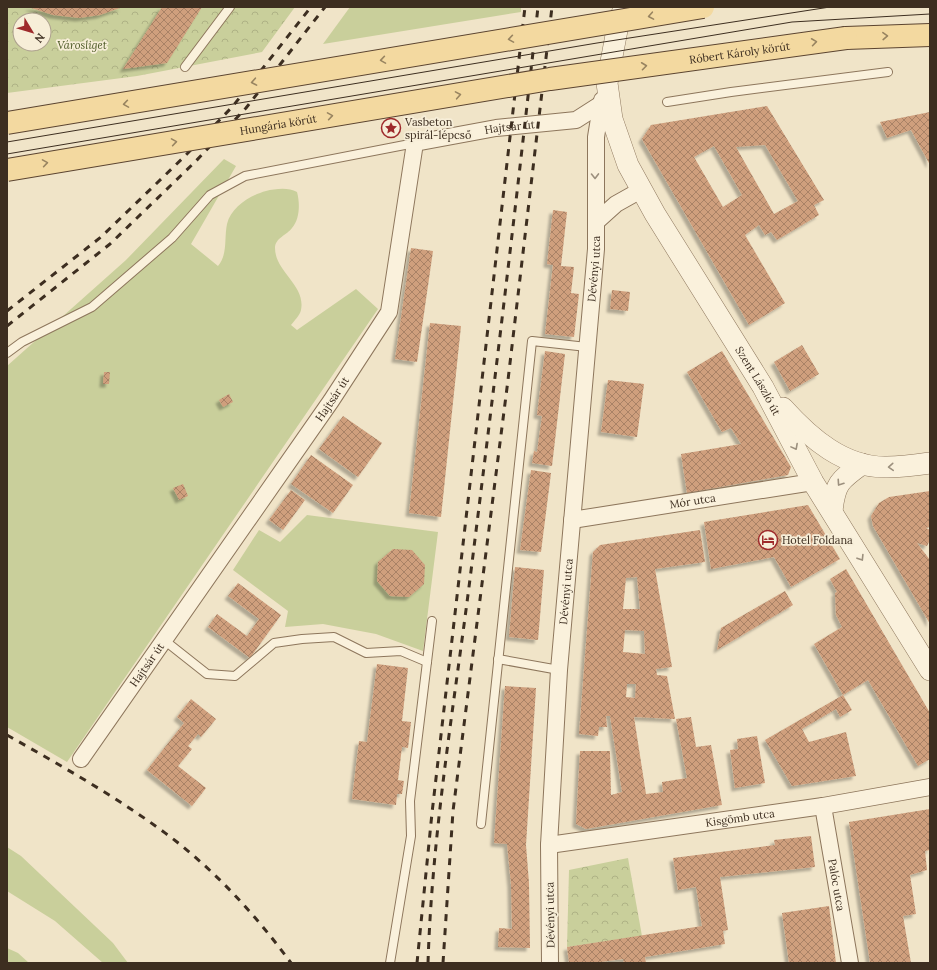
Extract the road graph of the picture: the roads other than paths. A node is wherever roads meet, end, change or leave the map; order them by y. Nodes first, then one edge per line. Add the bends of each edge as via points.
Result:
1 (230, 7) edge
2 (624, 7) edge
3 (704, 7) edge
4 (930, 35) edge
5 (185, 67) dead end
6 (888, 72) dead end
7 (550, 79) joint
8 (607, 83) junction
9 (667, 102) dead end
10 (601, 104) junction
11 (576, 120) junction
12 (7, 123) edge
13 (596, 137) junction
14 (415, 143) junction
15 (7, 170) edge
16 (641, 190) junction
17 (596, 222) junction
18 (587, 347) junction
19 (7, 353) edge
20 (763, 387) junction
21 (930, 463) edge
22 (862, 464) junction
23 (813, 482) junction
24 (832, 511) junction
25 (572, 520) junction
26 (432, 621) dead end
27 (164, 640) junction
28 (498, 659) junction
29 (427, 662) junction
30 (559, 670) junction
31 (930, 670) edge
32 (81, 759) dead end
33 (930, 788) edge
34 (823, 806) junction
35 (481, 824) dead end
36 (549, 845) junction
37 (390, 963) edge
38 (550, 963) edge
39 (850, 963) edge

1 - 5 lane
2 - 8 street, Szent László út via 616,30
3 -> 12 main road, bridge
7 -> 4 main road, Róbert Károly körút, bridge via 846,38
6 - 9 lane
15 -> 7 main road, Hungária körút, bridge
8 - 10 street, Dévényi utca
8 - 16 street, Szent László út via 615,131
10 - 11 street, Hajtsár út
10 - 13 street, Dévényi utca
11 - 13 street
11 - 14 street, Hajtsár út via 496,128
13 -> 17 street, Dévényi utca
14 - 19 lane via 245,176 210,195 172,238 92,307 22,342
14 - 27 street, Hajtsár út via 389,312 331,401
16 - 17 street, Dévényi utca via 616,204
16 - 20 street, Szent László út
17 - 18 street, Dévényi utca
18 - 25 street, Dévényi utca
18 - 28 lane via 532,341
20 - 22 street via 803,430 826,449
20 -> 23 street, Szent László út
21 -> 22 street via 886,467
22 -> 24 street via 843,477 834,492
23 - 24 street, Szent László út
23 - 25 street, Mór utca
24 -> 31 street, Szent László út
25 - 30 street, Dévényi utca
26 - 29 lane
27 - 29 lane via 207,674 235,676 274,643 334,637 366,654 401,651
27 - 32 street, Hajtsár út
28 - 30 lane
28 - 35 lane
29 - 37 lane via 410,801 410,836
30 - 36 street, Dévényi utca
33 - 34 street, Kisgömb utca
34 - 36 street, Kisgömb utca
34 - 39 street, Palóc utca
36 - 38 street, Dévényi utca

